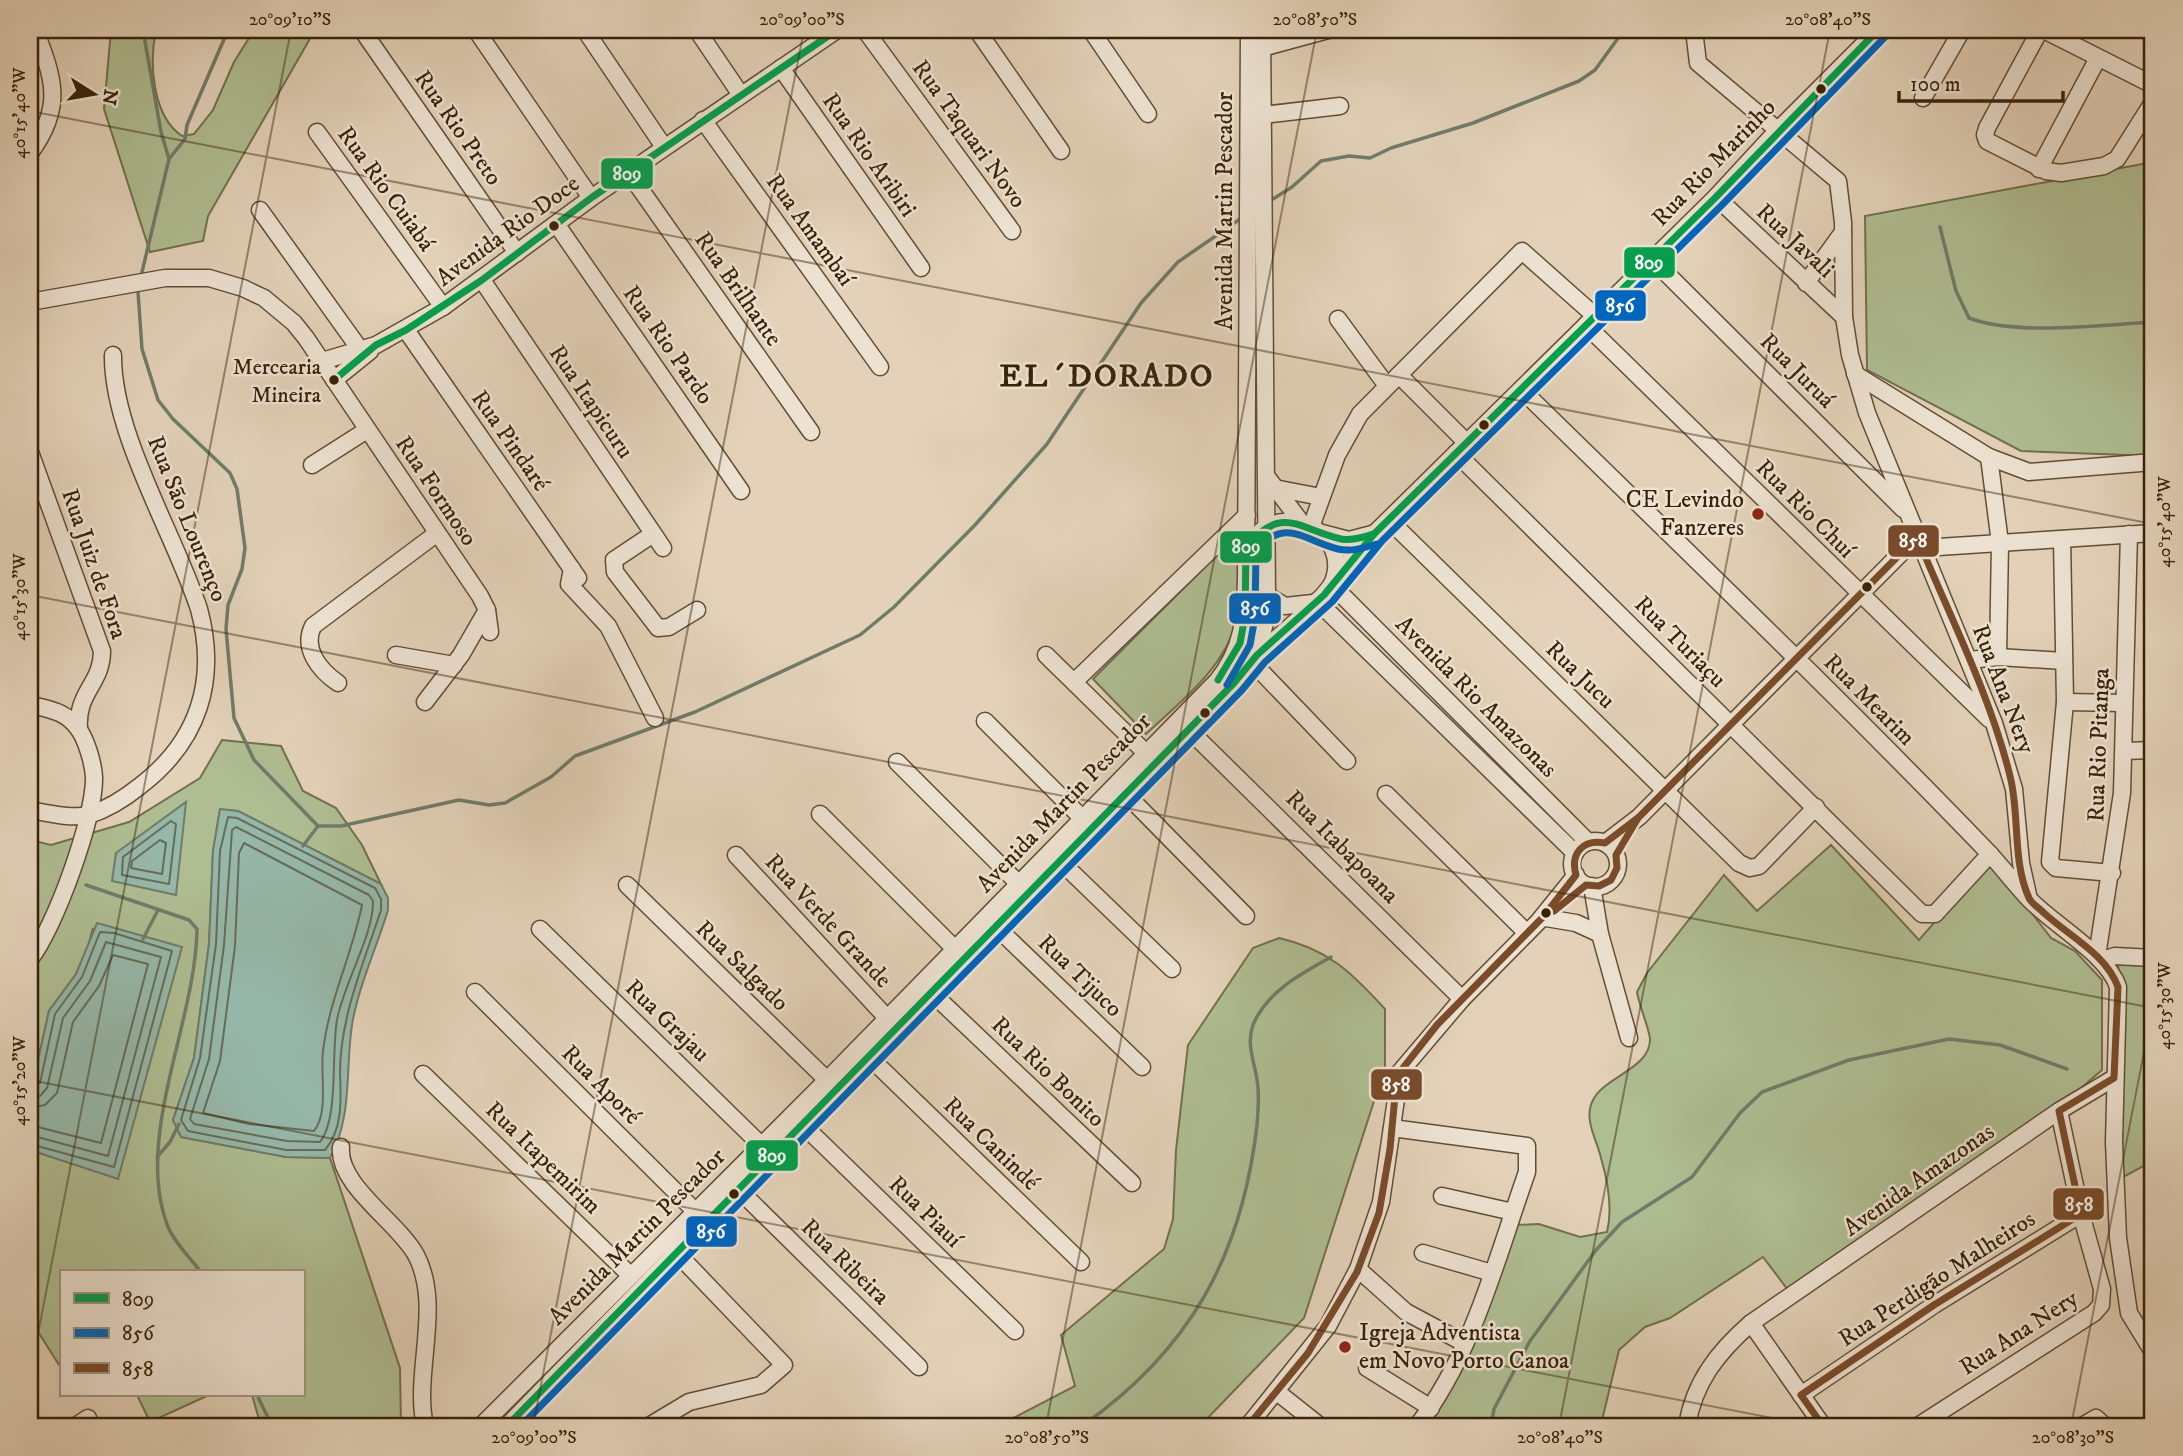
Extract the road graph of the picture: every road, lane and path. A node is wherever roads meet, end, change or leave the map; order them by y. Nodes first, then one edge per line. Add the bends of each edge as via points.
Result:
1 (35, 30) edge
2 (362, 30) edge
3 (477, 30) edge
4 (584, 30) edge
5 (697, 30) edge
6 (837, 30) edge
7 (865, 30) edge
8 (977, 30) edge
9 (1091, 30) edge
10 (1249, 30) edge
11 (1262, 30) edge
12 (1328, 30) edge
13 (1694, 30) edge
14 (1878, 30) edge
15 (1962, 30) edge
16 (2042, 30) edge
17 (815, 36) edge
18 (1262, 48) junction
19 (2098, 58) junction
20 (781, 68) junction
21 (2153, 85) edge
22 (741, 95) junction
23 (1923, 98) dead end
24 (2153, 102) edge
25 (1340, 106) dead end
26 (1149, 114) dead end
27 (1263, 116) junction
28 (704, 120) junction
29 (1777, 131) junction
30 (317, 132) dead end
31 (664, 147) junction
32 (1061, 151) dead end
33 (30, 153) edge
34 (2039, 169) junction
35 (629, 173) junction
36 (1716, 197) junction
37 (591, 198) junction
38 (260, 210) dead end
39 (556, 225) junction
40 (1012, 231) dead end
41 (1843, 232) junction
42 (517, 253) junction
43 (1652, 259) junction
44 (921, 268) dead end
45 (482, 280) junction
46 (1806, 283) junction
47 (30, 302) edge
48 (443, 307) junction
49 (1844, 317) junction
50 (1338, 319) dead end
51 (1590, 320) junction
52 (406, 331) junction
53 (367, 350) junction
54 (113, 355) dead end
55 (322, 361) junction
56 (880, 367) dead end
57 (1855, 374) junction
58 (334, 380) junction
59 (1393, 380) junction
60 (1522, 390) junction
61 (367, 430) junction
62 (811, 432) dead end
63 (1462, 448) junction
64 (30, 452) edge
65 (1984, 453) junction
66 (2153, 461) edge
67 (312, 465) dead end
68 (1270, 481) junction
69 (741, 491) dead end
70 (1321, 497) junction
71 (1247, 515) junction
72 (1909, 516) junction
73 (1390, 521) junction
74 (1268, 525) junction
75 (1312, 527) junction
76 (2153, 533) edge
77 (436, 534) junction
78 (653, 534) junction
79 (1374, 534) junction
80 (2129, 534) junction
81 (2062, 539) junction
82 (1920, 542) junction
83 (2000, 543) junction
84 (1247, 546) junction
85 (663, 548) dead end
86 (1246, 578) junction
87 (1333, 582) junction
88 (1860, 596) junction
89 (1267, 597) junction
90 (1315, 602) junction
91 (487, 610) junction
92 (697, 610) dead end
93 (490, 632) dead end
94 (396, 655) dead end
95 (1046, 655) dead end
96 (1998, 656) junction
97 (1254, 659) junction
98 (1797, 659) junction
99 (1969, 660) junction
100 (2064, 661) junction
101 (454, 665) junction
102 (338, 682) dead end
103 (1074, 682) junction
104 (83, 696) junction
105 (425, 702) dead end
106 (2065, 702) junction
107 (2124, 703) junction
108 (30, 704) edge
109 (54, 709) junction
110 (655, 718) dead end
111 (985, 721) dead end
112 (1994, 723) junction
113 (1730, 724) junction
114 (79, 729) junction
115 (1188, 729) junction
116 (2153, 750) edge
117 (2124, 751) junction
118 (1145, 752) junction
119 (1347, 761) dead end
120 (897, 762) dead end
121 (1120, 789) junction
122 (1665, 790) junction
123 (1386, 794) dead end
124 (1816, 807) junction
125 (30, 810) edge
126 (820, 814) dead end
127 (86, 816) junction
128 (1082, 818) junction
129 (1581, 847) junction
130 (1611, 849) junction
131 (1990, 854) junction
132 (736, 855) dead end
133 (1060, 861) junction
134 (2112, 873) junction
135 (1585, 882) junction
136 (1018, 884) junction
137 (627, 885) dead end
138 (2029, 899) junction
139 (1246, 916) dead end
140 (991, 922) junction
141 (1537, 924) junction
142 (540, 929) dead end
143 (1600, 934) junction
144 (955, 949) junction
145 (2099, 958) junction
146 (2153, 958) edge
147 (30, 959) edge
148 (1172, 969) dead end
149 (475, 992) dead end
150 (933, 994) junction
151 (1462, 999) junction
152 (884, 1021) junction
153 (1629, 1038) dead end
154 (870, 1059) junction
155 (1142, 1067) dead end
156 (423, 1074) dead end
157 (2114, 1078) junction
158 (834, 1084) junction
159 (2059, 1111) junction
160 (803, 1125) junction
161 (1392, 1128) junction
162 (761, 1145) junction
163 (341, 1147) dead end
164 (1132, 1183) dead end
165 (739, 1190) junction
166 (1442, 1196) dead end
167 (695, 1211) junction
168 (1513, 1212) junction
169 (2081, 1214) junction
170 (671, 1247) junction
171 (1423, 1252) dead end
172 (1081, 1262) dead end
173 (1357, 1269) junction
174 (1492, 1273) junction
175 (630, 1275) junction
176 (1751, 1323) junction
177 (1015, 1331) dead end
178 (1464, 1343) junction
179 (2153, 1352) edge
180 (919, 1367) dead end
181 (1367, 1368) dead end
182 (1277, 1392) junction
183 (1801, 1395) junction
184 (1432, 1408) junction
185 (510, 1425) edge
186 (425, 1426) edge
187 (481, 1426) edge
188 (649, 1426) edge
189 (1248, 1426) edge
190 (1320, 1426) edge
191 (1417, 1426) edge
192 (1687, 1426) edge
193 (1823, 1426) edge
194 (1918, 1426) edge
195 (2081, 1426) edge
196 (2105, 1426) edge

1 - 33 street via 52,75 54,99 47,125
2 - 42 street, Rua Rio Preto
3 - 37 street
4 - 31 street
5 - 22 street
6 - 17 street, Avenida Rio Doce
7 - 40 street, Rua Taquari Novo
8 - 32 street
9 - 26 street
10 - 71 street, Avenida Martin Pescador
11 - 18 street, Avenida Martin Pescador
12 - 18 street
13 - 29 street, Rua Ana Nery via 1699,63
14 - 29 street, Rua Rio Marinho
15 - 23 street
16 - 19 street
16 - 34 street via 1984,135 1987,141
17 - 20 street, Avenida Rio Doce
18 - 27 street, Avenida Martin Pescador
19 - 21 street
19 - 34 street
20 - 22 street, Avenida Rio Doce
20 - 44 street, Rua Rio Aribiri
22 - 28 street, Avenida Rio Doce
24 - 34 street via 2112,164 2061,173
25 - 27 street
27 - 68 street, Avenida Martin Pescador
28 - 31 street, Avenida Rio Doce
28 - 56 street, Rua Amambaí
29 - 36 street, Rua Rio Marinho
29 - 41 street, Rua Ana Nery via 1835,176 1840,185
30 - 48 street, Rua Rio Cuiabá
31 - 35 street, Avenida Rio Doce
35 - 37 street, Avenida Rio Doce
35 - 62 street, Rua Brilhante
36 - 43 street, Rua Rio Marinho
36 - 46 street, Rua Javali
37 - 39 street, Avenida Rio Doce
38 - 53 street
39 - 42 street, Avenida Rio Doce
39 - 69 street, Rua Rio Pardo
41 - 46 street
41 - 49 street, Rua Ana Nery
42 - 45 street, Avenida Rio Doce
43 - 51 street, Rua Rio Marinho
43 - 72 street, Rua Juruá
45 - 48 street, Avenida Rio Doce
45 - 78 street, Rua Itapicuru
46 - 49 street, Rua Javali
47 - 55 street, Rua Formoso via 165,278 209,278 243,288 280,310
48 - 52 street, Avenida Rio Doce
49 - 57 street, Rua Ana Nery
50 - 59 street, Rua Turiaçu
51 - 59 street, Rua Rio Chuí via 1522,251
51 - 60 street, Rua Rio Marinho
51 - 88 street, Rua Rio Chuí
52 - 53 street, Avenida Rio Doce
52 - 110 street, Rua Pindaré via 575,574 569,584 608,626
53 - 55 street, Avenida Rio Doce
53 - 58 street, Avenida Rio Doce
54 - 127 street, Rua São Lourenço via 113,382 125,426 192,586 206,633 207,662 196,718 183,745 161,770 121,800
55 - 58 street, Rua Formoso
57 - 65 street
57 - 72 street, Rua Ana Nery
58 - 61 street, Rua Formoso
59 - 63 street, Rua Turiaçu
59 - 70 street via 1350,429
60 - 63 street, Rua Rio Marinho
60 - 98 street, Rua Mearim
61 - 67 street
61 - 77 street, Rua Formoso
63 - 73 street, Rua Rio Marinho
63 - 113 street, Rua Turiaçu
64 - 104 street, Rua Juiz de Fora via 101,642 100,671
65 - 66 street via 2029,472
65 - 83 street
68 - 70 street
68 - 74 street, Avenida Martin Pescador
68 - 75 street
70 - 75 street
71 - 84 street, Avenida Martin Pescador
71 - 103 street
72 - 82 street, Rua Ana Nery
73 - 79 street, Rua Rio Marinho
73 - 122 street, Rua Jucu
74 - 75 street via 1281,521
74 - 84 street
74 - 89 street, Avenida Martin Pescador
75 - 79 street via 1349,540
75 - 87 street via 1335,555
76 - 80 street
77 - 91 street, Rua Formoso
77 - 102 street via 313,626 309,645 321,667
78 - 85 street, Rua Itapicuru
78 - 92 street via 614,559 615,572 658,628 669,627
79 - 87 street, Rua Rio Marinho
80 - 81 street
80 - 107 street, Rua Rio Pitanga
81 - 83 street
81 - 100 street
82 - 83 street
82 - 88 street
82 - 99 street, Rua Ana Nery
83 - 96 street
84 - 86 street, Avenida Martin Pescador
86 - 89 street
86 - 118 street, Avenida Martin Pescador via 1244,628 1228,668
87 - 90 street
87 - 129 street, Avenida Rio Amazonas
88 - 98 street
88 - 112 street, Rua Rio Chuí
89 - 90 street via 1285,606
89 - 97 street, Avenida Martin Pescador
90 - 97 street
90 - 129 street, Avenida Rio Amazonas
91 - 93 street, Rua Formoso
91 - 101 street
94 - 101 street
95 - 103 street
96 - 99 street
96 - 100 street
97 - 115 street, Avenida Martin Pescador
97 - 119 street
98 - 113 street
98 - 131 street, Rua Mearim
99 - 112 street, Rua Ana Nery
100 - 106 street
101 - 105 street
103 - 118 street
104 - 109 street
104 - 114 street, Rua Juiz de Fora
106 - 107 street
106 - 134 street via 2050,862 2056,868
107 - 117 street, Rua Rio Pitanga
108 - 109 street
109 - 114 street
111 - 128 street
112 - 138 street, Rua Ana Nery via 2014,789
113 - 122 street
113 - 124 street, Rua Turiaçu
114 - 127 street via 94,778
115 - 121 street, Avenida Martin Pescador
115 - 151 street, Rua Itabapoana
116 - 117 street
117 - 134 street, Rua Rio Pitanga
118 - 121 street, Avenida Martin Pescador
120 - 136 street
121 - 128 street, Avenida Martin Pescador
121 - 133 street, Avenida Martin Pescador
121 - 139 street
122 - 124 street, Rua Jucu via 1749,868 1759,866
122 - 130 street
123 - 141 street
124 - 131 street, Rua Turiaçu via 1926,916 1935,914
125 - 127 street
126 - 144 street
127 - 147 street via 53,922
128 - 136 street, Avenida Martin Pescador
129 - 130 street
129 - 135 street via 1573,868
130 - 135 street via 1615,874 1606,884
131 - 138 street, Rua Mearim
132 - 152 street, Rua Verde Grande
133 - 140 street, Avenida Martin Pescador
133 - 148 street
134 - 145 street, Rua Rio Pitanga
135 - 141 street
135 - 143 street
136 - 140 street, Avenida Martin Pescador
137 - 158 street, Rua Salgado
138 - 145 street
140 - 144 street, Avenida Martin Pescador
140 - 150 street, Avenida Martin Pescador
140 - 155 street, Rua Tijuco
141 - 143 street via 1576,923
141 - 151 street
142 - 162 street, Rua Grajau
143 - 153 street
144 - 152 street, Avenida Martin Pescador
145 - 146 street
145 - 157 street via 2118,987
149 - 167 street, Rua Aporé
150 - 154 street, Avenida Martin Pescador
150 - 164 street, Rua Rio Bonito
151 - 161 street via 1400,1072
152 - 154 street via 865,1050
152 - 158 street, Avenida Martin Pescador via 855,1051 859,1062
154 - 158 street, Avenida Martin Pescador
154 - 172 street, Rua Canindé
156 - 175 street, Rua Itapemirim
157 - 159 street, Avenida Amazonas
157 - 179 street via 2118,1238 2129,1313
158 - 160 street, Avenida Martin Pescador
158 - 162 street, Avenida Martin Pescador
159 - 169 street
159 - 176 street, Avenida Amazonas
160 - 165 street, Avenida Martin Pescador
160 - 177 street, Rua Piauí
161 - 168 street via 1527,1146 1527,1172
161 - 173 street via 1378,1216
162 - 167 street, Avenida Martin Pescador
163 - 186 street via 341,1161 349,1176 418,1258 427,1315 421,1394
165 - 170 street, Avenida Martin Pescador
165 - 180 street, Rua Ribeira
166 - 168 street
167 - 170 street, Avenida Martin Pescador
168 - 174 street
169 - 183 street, Rua Perdigão Malheiros
169 - 194 street, Rua Ana Nery via 2102,1289 2099,1308
170 - 175 street, Avenida Martin Pescador
170 - 185 street, Avenida Martin Pescador
170 - 188 street via 784,1365 761,1385 690,1402
171 - 174 street
173 - 178 street via 1406,1312
173 - 182 street via 1328,1326
174 - 178 street
175 - 187 street, Avenida Martin Pescador
176 - 183 street
176 - 192 street via 1712,1363 1694,1396
178 - 184 street
181 - 184 street
182 - 189 street
182 - 190 street
183 - 193 street
184 - 191 street
195 - 196 street via 2096,1418

